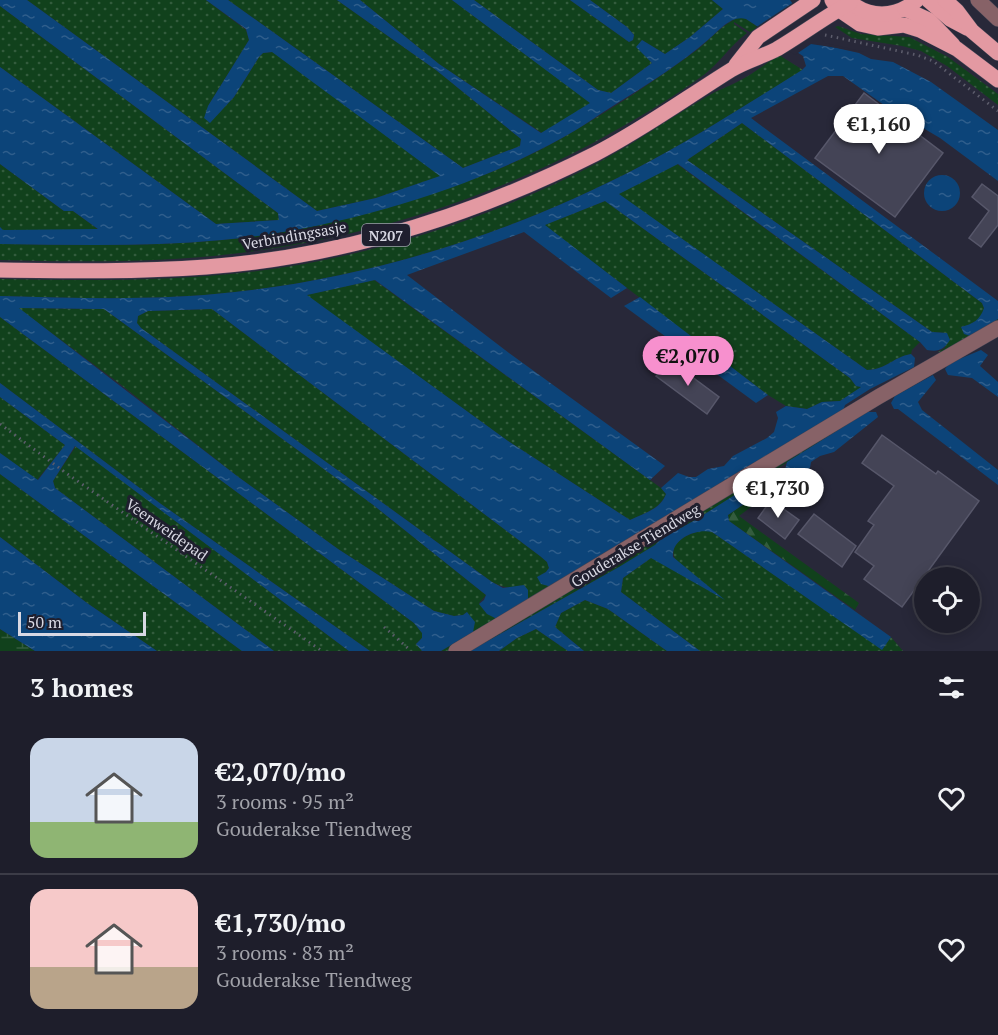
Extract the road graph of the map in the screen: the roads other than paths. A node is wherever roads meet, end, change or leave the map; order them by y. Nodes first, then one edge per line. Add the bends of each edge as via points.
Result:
1 (928, 0) edge
2 (945, 0) edge
3 (978, 0) edge
4 (842, 3) edge
5 (808, 4) edge
6 (911, 4) edge
7 (998, 19) edge
8 (972, 31) junction
9 (957, 50) junction
10 (998, 53) edge
11 (734, 68) junction
12 (998, 80) edge
13 (0, 270) edge
14 (998, 328) edge
15 (456, 651) edge

1 - 8 main road
2 - 8 main road
3 - 7 street
4 - 6 main road via 885,15
4 - 9 main road via 849,18 869,26 904,25
4 - 11 main road, Verbindingsasje / N207 via 776,49
5 - 11 main road, Verbindingsasje / N207 via 759,37
6 - 9 main road
8 - 10 main road
9 - 12 main road
11 - 13 main road, Verbindingsasje / N207 via 597,153 480,205 414,228 286,257 208,267
14 - 15 street, Gouderakse Tiendweg

